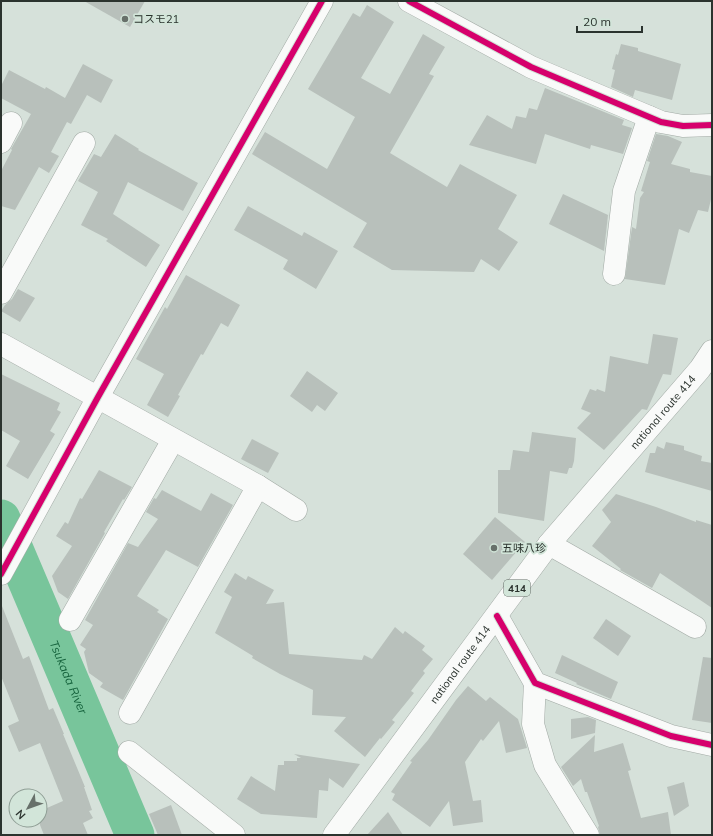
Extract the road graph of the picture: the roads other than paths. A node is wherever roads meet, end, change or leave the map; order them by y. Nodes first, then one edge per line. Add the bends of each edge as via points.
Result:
1 (322, 1) edge
2 (416, 3) edge
3 (649, 117) junction
4 (11, 122) dead end
5 (712, 126) edge
6 (1, 142) edge
7 (84, 143) dead end
8 (614, 274) dead end
9 (1, 293) edge
10 (1, 344) edge
11 (712, 351) edge
12 (98, 397) junction
13 (173, 440) junction
14 (258, 486) junction
15 (296, 510) dead end
16 (549, 544) junction
17 (2, 572) edge
18 (497, 616) junction
19 (70, 620) dead end
20 (695, 627) dead end
21 (535, 683) junction
22 (130, 713) dead end
23 (712, 745) edge
24 (129, 752) dead end
25 (234, 835) edge
26 (334, 835) edge
27 (588, 835) edge

1 - 12 main road
2 - 3 main road via 531,67
3 - 5 main road via 683,126
3 - 8 main road via 624,191
4 - 6 main road
7 - 9 main road
10 - 12 main road
11 - 16 main road, national route 414 / 414 via 700,369
12 - 13 main road
12 - 17 main road
13 - 14 main road
13 - 19 main road
14 - 15 main road
14 - 22 main road
16 - 18 main road, national route 414 / 414
16 - 20 main road
18 - 21 main road
18 - 26 main road, national route 414 / 414
21 - 23 main road via 671,736
21 - 27 main road via 533,724 545,765
24 - 25 main road

